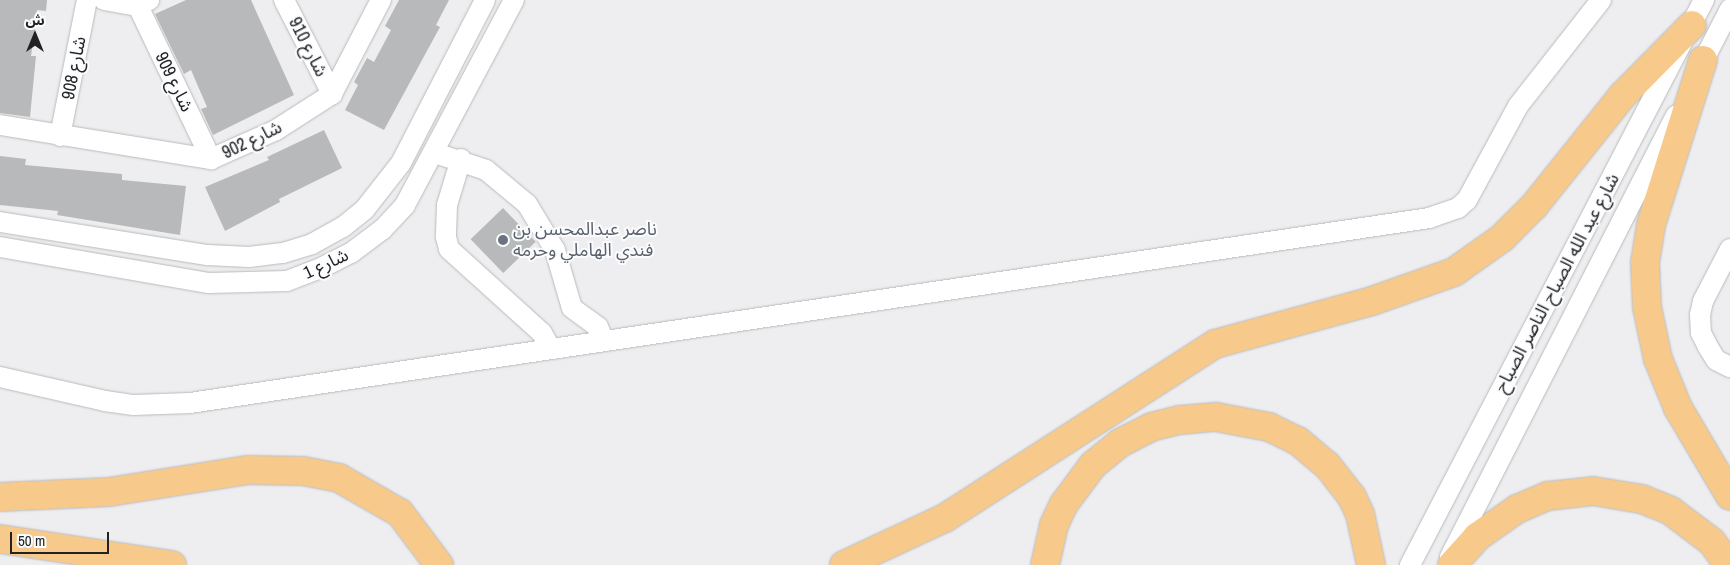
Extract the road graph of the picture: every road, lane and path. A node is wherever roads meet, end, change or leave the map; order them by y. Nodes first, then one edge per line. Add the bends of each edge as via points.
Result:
1 (88, 0) edge
2 (104, 0) edge
3 (284, 0) edge
4 (380, 0) edge
5 (485, 0) edge
6 (514, 0) edge
7 (1601, 0) edge
8 (1704, 0) edge
9 (143, 3) edge
10 (1730, 9) edge
11 (1692, 25) junction
12 (1704, 60) junction
13 (332, 94) junction
14 (0, 125) edge
15 (60, 136) junction
16 (435, 152) junction
17 (211, 159) junction
18 (461, 159) junction
19 (0, 222) edge
20 (0, 247) edge
21 (1730, 249) edge
22 (604, 341) junction
23 (551, 349) junction
24 (1730, 367) edge
25 (0, 377) edge
26 (1730, 496) edge
27 (0, 497) edge
28 (0, 539) edge
29 (172, 565) edge
30 (439, 565) edge
31 (844, 565) edge
32 (1045, 565) edge
33 (1371, 565) edge
34 (1410, 565) edge
35 (1446, 565) edge
36 (1452, 565) edge
37 (1729, 565) edge

1 - 15 street, شارع 908
2 - 9 street
3 - 13 street, شارع 910
4 - 13 street
5 - 19 street, شارع 1 via 397,169 364,209 343,227 312,244 258,256 208,255
6 - 16 street, شارع 1
7 - 22 street via 1518,106 1467,200 1446,213
8 - 11 street, شارع عبد الله الصباح الناصر الصباح
9 - 17 street, شارع 909
10 - 12 street, شارع عبد الله الصباح الناصر الصباح
11 - 31 highway via 1623,96 1534,206 1502,238 1454,272 1372,301 1216,344 945,518
11 - 34 street, شارع عبد الله الصباح الناصر الصباح
12 - 26 highway via 1651,225 1646,262 1647,307 1658,359 1678,408
12 - 35 street, شارع عبد الله الصباح الناصر الصباح
13 - 17 street, شارع 902 via 276,130
14 - 15 street, شارع 902
15 - 17 street, شارع 902
16 - 18 street
16 - 20 street, شارع 1 via 405,205 382,230 351,253 287,281 209,283
18 - 22 street via 497,177 527,204 552,244 572,308 598,327
18 - 23 street via 446,211 449,249 542,333
21 - 24 street via 1703,301 1700,315 1701,333 1708,347 1716,360
22 - 23 street
23 - 25 street via 190,403 158,405 105,401
27 - 30 highway via 109,492 248,470 304,471 339,478 400,513
28 - 29 highway
32 - 33 highway via 1050,538 1064,504 1093,464 1120,442 1151,427 1180,420 1216,417 1269,427 1298,441 1328,465 1352,497 1360,514
36 - 37 highway via 1476,537 1517,509 1548,496 1593,491 1634,497 1671,511 1712,542

